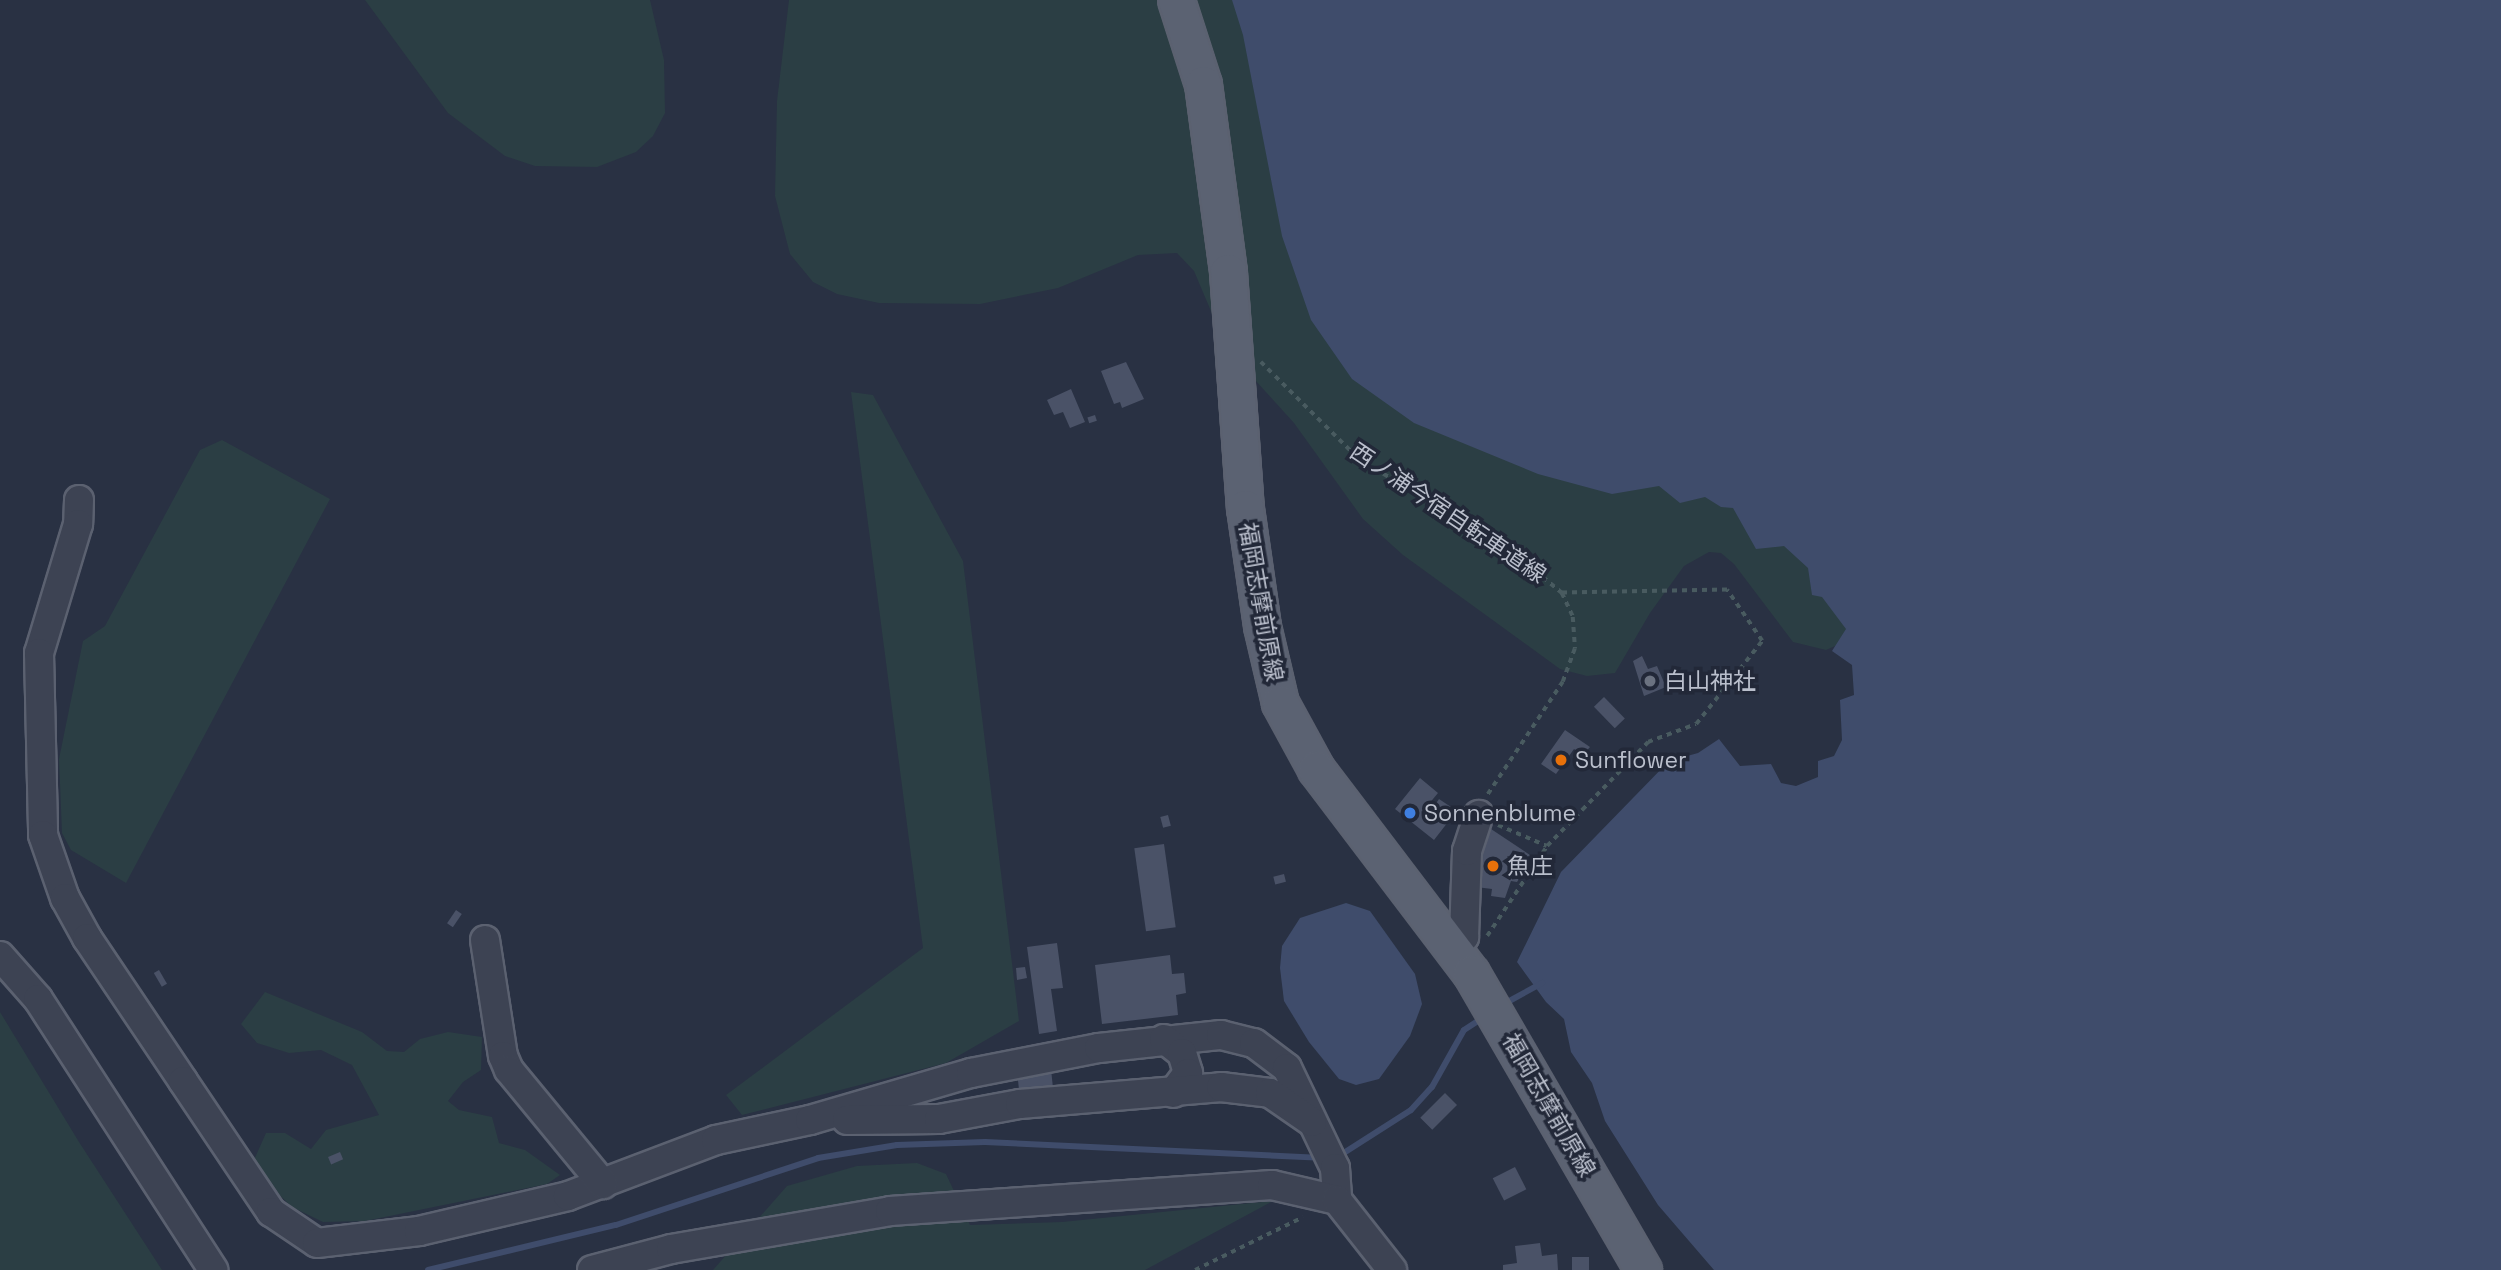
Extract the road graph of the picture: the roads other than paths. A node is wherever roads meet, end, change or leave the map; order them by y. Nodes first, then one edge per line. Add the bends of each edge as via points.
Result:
1 (1176, 0) edge
2 (79, 500) dead end
3 (1479, 815) road end
4 (485, 940) dead end
5 (1463, 953) junction
6 (0, 956) edge
7 (1164, 1039) junction
8 (937, 1083) junction
9 (1173, 1093) junction
10 (961, 1117) junction
11 (810, 1120) junction
12 (1315, 1130) junction
13 (603, 1184) junction
14 (1337, 1200) junction
15 (213, 1270) edge
16 (592, 1270) edge
17 (1392, 1270) edge
18 (1643, 1270) edge

1 - 5 main road, 福岡志摩前原線 via 1203,84 1233,339 1245,508 1262,626 1280,703 1316,769
2 - 13 street via 78,524 39,653 43,835 65,898 87,938 271,1212 317,1243 419,1231
3 - 5 street via 1467,851
4 - 13 street via 506,1063
5 - 18 main road, 福岡志摩前原線
6 - 15 street via 38,999
7 - 8 street via 1099,1048
7 - 9 street via 1182,1053 1188,1073
7 - 12 street via 1221,1035 1254,1043 1287,1068
8 - 10 street via 951,1109
8 - 11 street
9 - 10 street via 1020,1104
9 - 12 street via 1221,1087 1270,1093
10 - 11 street
11 - 13 street via 716,1140
12 - 14 street via 1335,1168
14 - 16 street via 1272,1185 890,1211 671,1249
14 - 17 street

